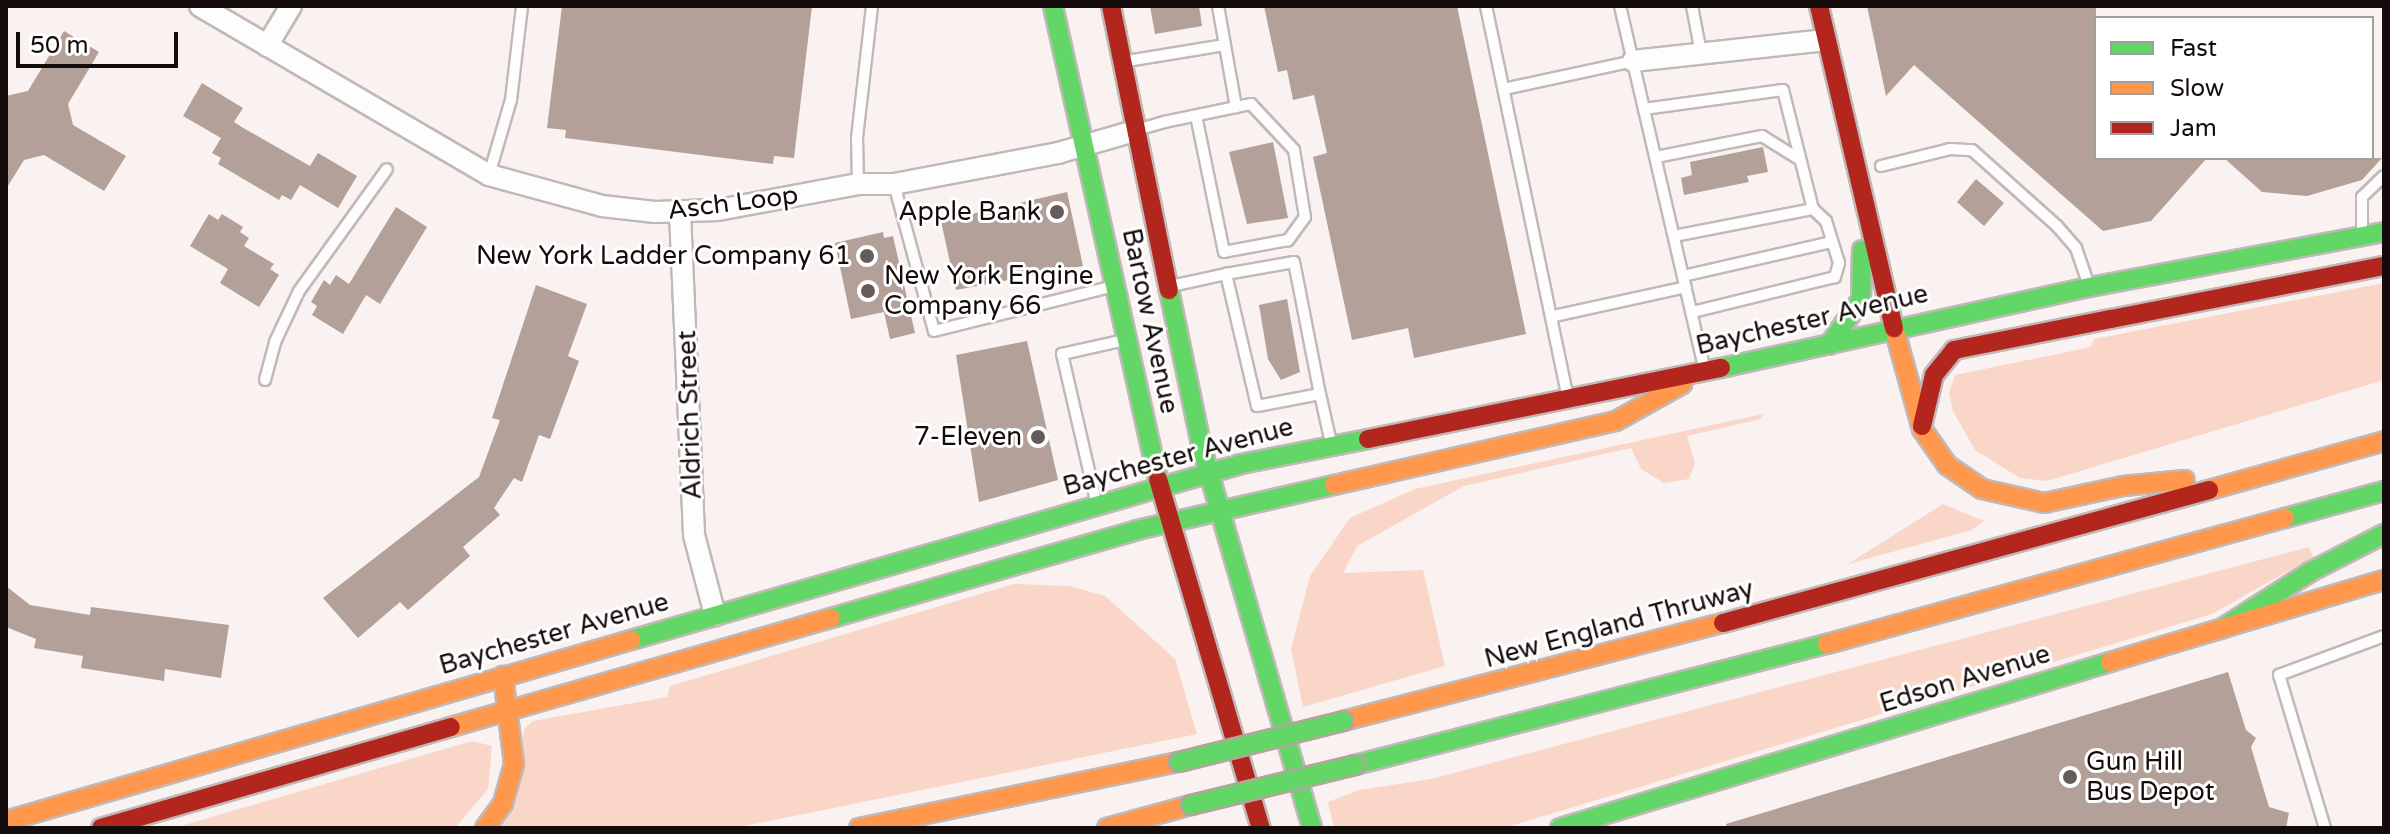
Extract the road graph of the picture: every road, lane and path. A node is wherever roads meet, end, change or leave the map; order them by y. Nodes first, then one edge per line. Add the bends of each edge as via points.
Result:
1 (200, 6) edge
2 (291, 6) edge
3 (522, 6) edge
4 (872, 6) edge
5 (1053, 6) edge
6 (1111, 6) edge
7 (1218, 6) edge
8 (1486, 6) edge
9 (1620, 6) edge
10 (1692, 6) edge
11 (1819, 6) edge
12 (1826, 40) junction
13 (1225, 45) junction
14 (267, 46) junction
15 (1701, 53) junction
16 (1633, 61) junction
17 (1121, 62) junction
18 (1504, 89) junction
19 (1236, 107) junction
20 (1644, 109) junction
21 (1196, 116) junction
22 (1134, 131) junction
23 (1086, 146) junction
24 (1656, 157) junction
25 (1799, 159) junction
26 (1881, 166) dead end
27 (387, 169) dead end
28 (489, 175) junction
29 (2384, 176) edge
30 (858, 184) junction
31 (894, 184) junction
32 (1862, 208) junction
33 (1813, 209) junction
34 (680, 213) junction
35 (2384, 232) edge
36 (1674, 236) junction
37 (2362, 237) junction
38 (1832, 242) junction
39 (2384, 266) edge
40 (1226, 274) junction
41 (1685, 282) junction
42 (1115, 286) junction
43 (1167, 287) junction
44 (2090, 287) junction
45 (1692, 312) junction
46 (1554, 316) junction
47 (1894, 328) junction
48 (1127, 340) junction
49 (1829, 345) junction
50 (1705, 372) junction
51 (265, 380) dead end
52 (1320, 394) junction
53 (1567, 397) junction
54 (1922, 429) junction
55 (2384, 441) edge
56 (1331, 445) junction
57 (2283, 471) junction
58 (1209, 473) junction
59 (1160, 487) junction
60 (2384, 491) edge
61 (1096, 505) junction
62 (1220, 511) junction
63 (1171, 523) junction
64 (2384, 534) edge
65 (2384, 580) edge
66 (715, 615) junction
67 (2221, 629) junction
68 (2384, 636) edge
69 (503, 676) junction
70 (510, 709) junction
71 (8, 817) edge
72 (101, 828) edge
73 (485, 828) edge
74 (859, 828) edge
75 (1107, 828) edge
76 (1261, 828) edge
77 (1312, 828) edge
78 (1560, 828) edge
79 (2325, 828) edge

1 - 14 street, Asch Loop
2 - 14 street
3 - 28 lane via 511,100
4 - 30 lane via 857,138
5 - 23 main road, Bartow Avenue
6 - 17 main road, Bartow Avenue
7 - 13 lane
8 - 18 lane
9 - 16 lane
10 - 15 lane
11 - 12 main road
12 - 15 street
12 - 32 main road
13 - 17 lane
13 - 19 lane
14 - 28 street, Asch Loop
15 - 16 street
16 - 18 lane
16 - 20 lane
17 - 22 main road, Bartow Avenue
18 - 46 lane
19 - 21 lane
19 - 21 lane via 1251,104 1294,150 1305,217 1288,240 1224,252
20 - 24 lane
20 - 25 lane via 1783,90
21 - 22 lane
22 - 23 street, Asch Loop
22 - 43 main road, Bartow Avenue
23 - 31 street, Asch Loop
23 - 42 main road, Bartow Avenue
24 - 25 lane via 1762,136
24 - 36 lane
25 - 33 lane
26 - 44 lane via 1950,149 1972,150 2076,248
27 - 51 lane via 299,291 275,342
28 - 34 street, Asch Loop via 568,200
29 - 37 lane via 2362,197
30 - 31 street, Asch Loop
30 - 34 street, Asch Loop
31 - 42 lane via 934,331
32 - 47 main road
32 - 49 main road via 1861,300
33 - 36 lane
33 - 38 lane via 1826,221
34 - 66 street, Aldrich Street via 694,535
35 - 37 main road, Baychester Avenue
36 - 41 lane
37 - 44 main road, Baychester Avenue
38 - 41 lane
38 - 45 lane via 1839,263 1835,277
39 - 54 main road via 1954,350 1934,375
40 - 43 lane
40 - 52 lane via 1257,406
40 - 52 lane via 1294,262
41 - 45 lane
41 - 46 lane
42 - 48 main road, Bartow Avenue
43 - 58 main road, Bartow Avenue
44 - 47 main road, Baychester Avenue
45 - 50 lane
46 - 53 lane
47 - 49 main road, Baychester Avenue
47 - 54 main road
48 - 59 main road, Bartow Avenue
48 - 61 lane via 1062,354
49 - 50 main road, Baychester Avenue
50 - 53 main road, Baychester Avenue
50 - 62 main road via 1616,421
52 - 56 lane
53 - 56 main road, Baychester Avenue
54 - 57 main road via 1952,470 1982,489 2028,503 2060,502 2123,486
55 - 57 main road, New England Thruway
56 - 58 main road, Baychester Avenue
57 - 74 main road, New England Thruway, bridge via 1723,625 1343,721 1179,762
58 - 59 main road, Baychester Avenue
58 - 62 main road, Bartow Avenue
59 - 61 main road, Baychester Avenue
59 - 63 main road, Bartow Avenue
60 - 75 main road, bridge via 1831,643
61 - 66 main road, Baychester Avenue
62 - 63 main road
62 - 77 main road, Bartow Avenue
63 - 70 main road
63 - 76 main road, Bartow Avenue
64 - 67 main road via 2339,555
65 - 67 main road, Edson Avenue
66 - 69 main road, Baychester Avenue
67 - 78 main road, Edson Avenue
68 - 79 lane via 2279,675
69 - 70 main road
69 - 71 main road, Baychester Avenue
70 - 72 main road
70 - 73 main road via 512,774 503,803

